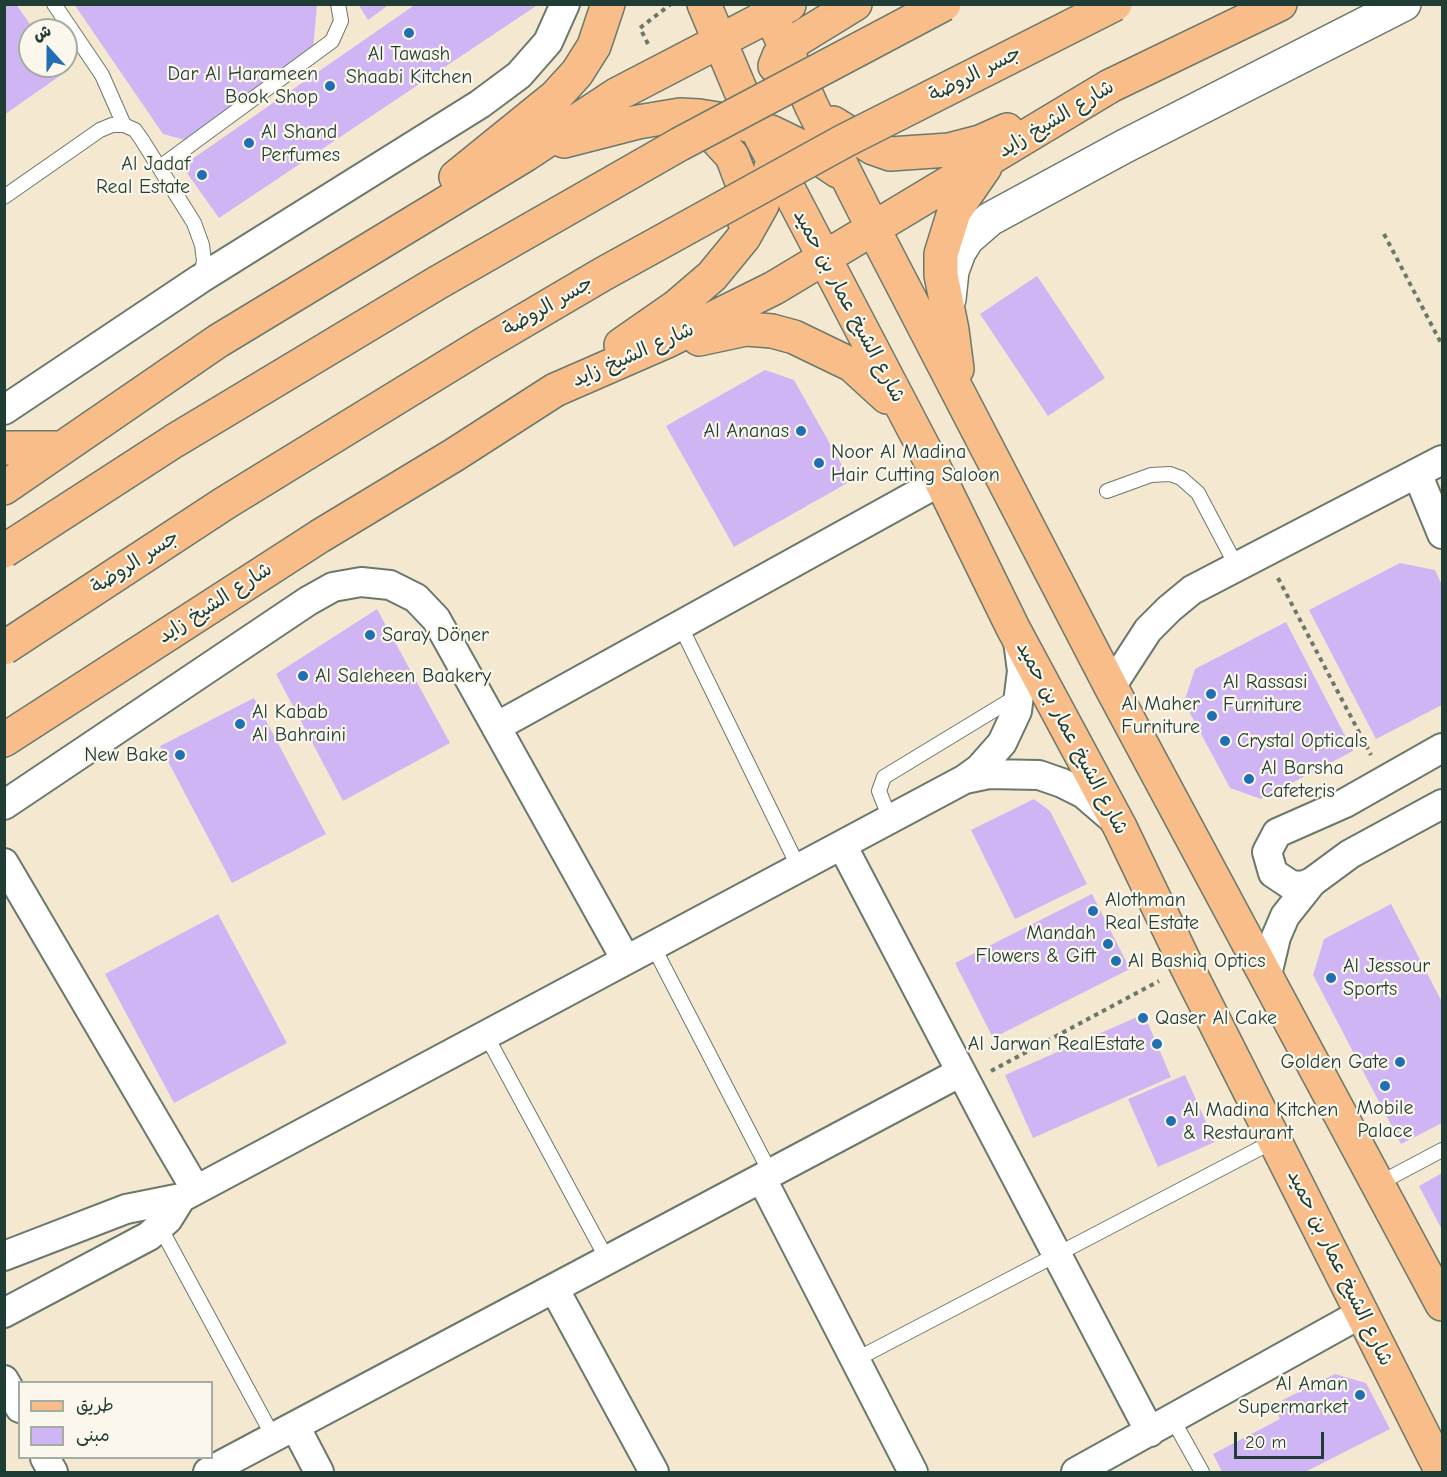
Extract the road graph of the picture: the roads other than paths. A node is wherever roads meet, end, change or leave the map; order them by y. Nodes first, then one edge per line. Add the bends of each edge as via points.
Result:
1 (54, 4) edge
2 (338, 4) edge
3 (565, 4) edge
4 (608, 4) edge
5 (704, 4) edge
6 (711, 4) edge
7 (944, 4) edge
8 (1115, 4) edge
9 (1280, 4) edge
10 (1404, 4) edge
11 (775, 8) edge
12 (842, 12) edge
13 (727, 36) junction
14 (779, 61) junction
15 (1110, 86) junction
16 (680, 115) junction
17 (824, 116) junction
18 (124, 125) junction
19 (767, 140) junction
20 (525, 155) junction
21 (993, 156) junction
22 (160, 167) junction
23 (849, 180) junction
24 (4, 196) edge
25 (873, 228) junction
26 (744, 237) junction
27 (378, 242) junction
28 (823, 256) junction
29 (200, 279) junction
30 (952, 330) junction
31 (958, 389) junction
32 (555, 390) junction
33 (4, 410) edge
34 (909, 420) junction
35 (4, 448) edge
36 (62, 448) junction
37 (454, 455) junction
38 (1443, 460) edge
39 (1417, 473) junction
40 (941, 481) junction
41 (4, 488) edge
42 (1107, 491) dead end
43 (1443, 534) edge
44 (4, 551) edge
45 (1237, 567) junction
46 (680, 625) junction
47 (1013, 627) junction
48 (4, 648) edge
49 (1111, 687) junction
50 (1021, 694) junction
51 (496, 727) junction
52 (4, 740) edge
53 (1443, 748) edge
54 (965, 779) junction
55 (1443, 804) edge
56 (4, 805) edge
57 (890, 819) junction
58 (1120, 827) junction
59 (842, 845) junction
60 (4, 863) edge
61 (800, 868) junction
62 (1312, 882) junction
63 (652, 946) junction
64 (626, 960) junction
65 (1266, 979) junction
66 (486, 1035) junction
67 (964, 1078) junction
68 (1276, 1140) junction
69 (1443, 1150) edge
70 (766, 1176) junction
71 (1377, 1184) junction
72 (189, 1194) junction
73 (159, 1227) junction
74 (4, 1256) edge
75 (1057, 1256) junction
76 (608, 1261) junction
77 (555, 1290) junction
78 (1443, 1304) edge
79 (4, 1313) edge
80 (1362, 1313) junction
81 (855, 1360) junction
82 (4, 1380) edge
83 (18, 1404) edge
84 (1161, 1426) junction
85 (284, 1432) junction
86 (46, 1459) edge
87 (649, 1471) edge
88 (1441, 1472) edge
89 (53, 1473) edge
90 (208, 1473) edge
91 (319, 1473) edge
92 (913, 1473) edge
93 (1076, 1473) edge
94 (1202, 1473) edge

1 - 18 lane via 102,75
2 - 22 lane via 340,21 332,41
3 - 29 street via 548,42 519,75 480,104
4 - 27 main road via 594,46 556,96
5 - 13 main road, شارع الشيخ عمار بن حميد
6 - 13 main road
7 - 44 main road, bridge via 680,144 467,265 174,441
8 - 48 main road, جسر الروضة, bridge via 844,141 523,321 225,503
9 - 15 main road, شارع الشيخ زايد
10 - 30 street via 990,219 967,239 952,271
11 - 13 main road
11 - 14 main road
12 - 14 main road
12 - 17 main road via 813,40 809,68
13 - 14 main road
13 - 19 main road, شارع الشيخ عمار بن حميد
13 - 20 main road via 616,95
14 - 17 main road
14 - 19 main road
15 - 17 main road via 980,142 949,150 890,154 873,148
15 - 21 main road, شارع الشيخ زايد
16 - 19 main road via 718,118
16 - 20 main road via 601,130
16 - 26 main road via 708,130 732,156 745,190
17 - 23 main road
18 - 22 lane via 135,130
18 - 24 lane via 112,124 100,130
19 - 23 main road via 804,148
19 - 26 main road via 762,205
19 - 28 main road, شارع الشيخ عمار بن حميد
20 - 27 main road
21 - 25 main road, شارع الشيخ زايد
21 - 30 main road via 954,212 941,254 941,275
22 - 29 lane via 194,223 202,245
23 - 25 main road
25 - 28 main road, شارع الشيخ زايد
25 - 31 main road
26 - 32 main road via 711,276 677,306
27 - 36 main road via 218,341
28 - 32 main road, شارع الشيخ زايد via 774,288 717,317
28 - 34 main road, شارع الشيخ عمار بن حميد
29 - 33 street
30 - 31 main road
31 - 49 main road
32 - 37 main road, شارع الشيخ زايد
34 - 37 main road via 852,365 794,337 747,329 702,338
34 - 40 main road, شارع الشيخ عمار بن حميد
35 - 36 main road
36 - 41 main road
37 - 52 main road, شارع الشيخ زايد via 320,536
38 - 39 street
39 - 43 street
39 - 45 street
40 - 46 street
40 - 47 main road, شارع الشيخ عمار بن حميد
42 - 45 lane via 1151,475 1181,478 1198,494
45 - 49 street via 1192,590 1168,609 1136,647
46 - 51 street
46 - 61 lane
47 - 50 street via 1020,649
47 - 58 main road, شارع الشيخ عمار بن حميد
49 - 65 main road
50 - 54 street via 1002,743
50 - 57 lane via 884,777 879,791
51 - 56 street via 436,619 416,598 390,585 361,582 333,587
51 - 64 street
53 - 62 street via 1324,814 1287,828 1270,842 1267,852 1273,873 1291,885
54 - 57 street
54 - 58 street via 989,774 1039,775 1084,794
55 - 62 street via 1328,867
57 - 59 street
58 - 68 main road, شارع الشيخ عمار بن حميد via 1186,967
59 - 61 street
59 - 67 street
60 - 72 street
61 - 63 street
62 - 65 street via 1286,916 1276,937
63 - 64 street
63 - 70 lane
64 - 66 street
65 - 71 main road
66 - 72 street
66 - 76 lane
67 - 70 street
67 - 75 street
68 - 75 lane
68 - 80 main road, شارع الشيخ عمار بن حميد
69 - 71 lane
70 - 76 street
70 - 81 street
71 - 78 main road
72 - 73 street
72 - 74 street via 126,1209
73 - 79 street via 137,1243
73 - 85 lane
75 - 81 lane
75 - 84 street
76 - 77 street
77 - 85 street
77 - 87 street
80 - 84 street
80 - 88 main road, شارع الشيخ عمار بن حميد
81 - 92 street
82 - 83 street
84 - 93 street
84 - 94 lane
85 - 90 street
85 - 91 street
86 - 89 street

